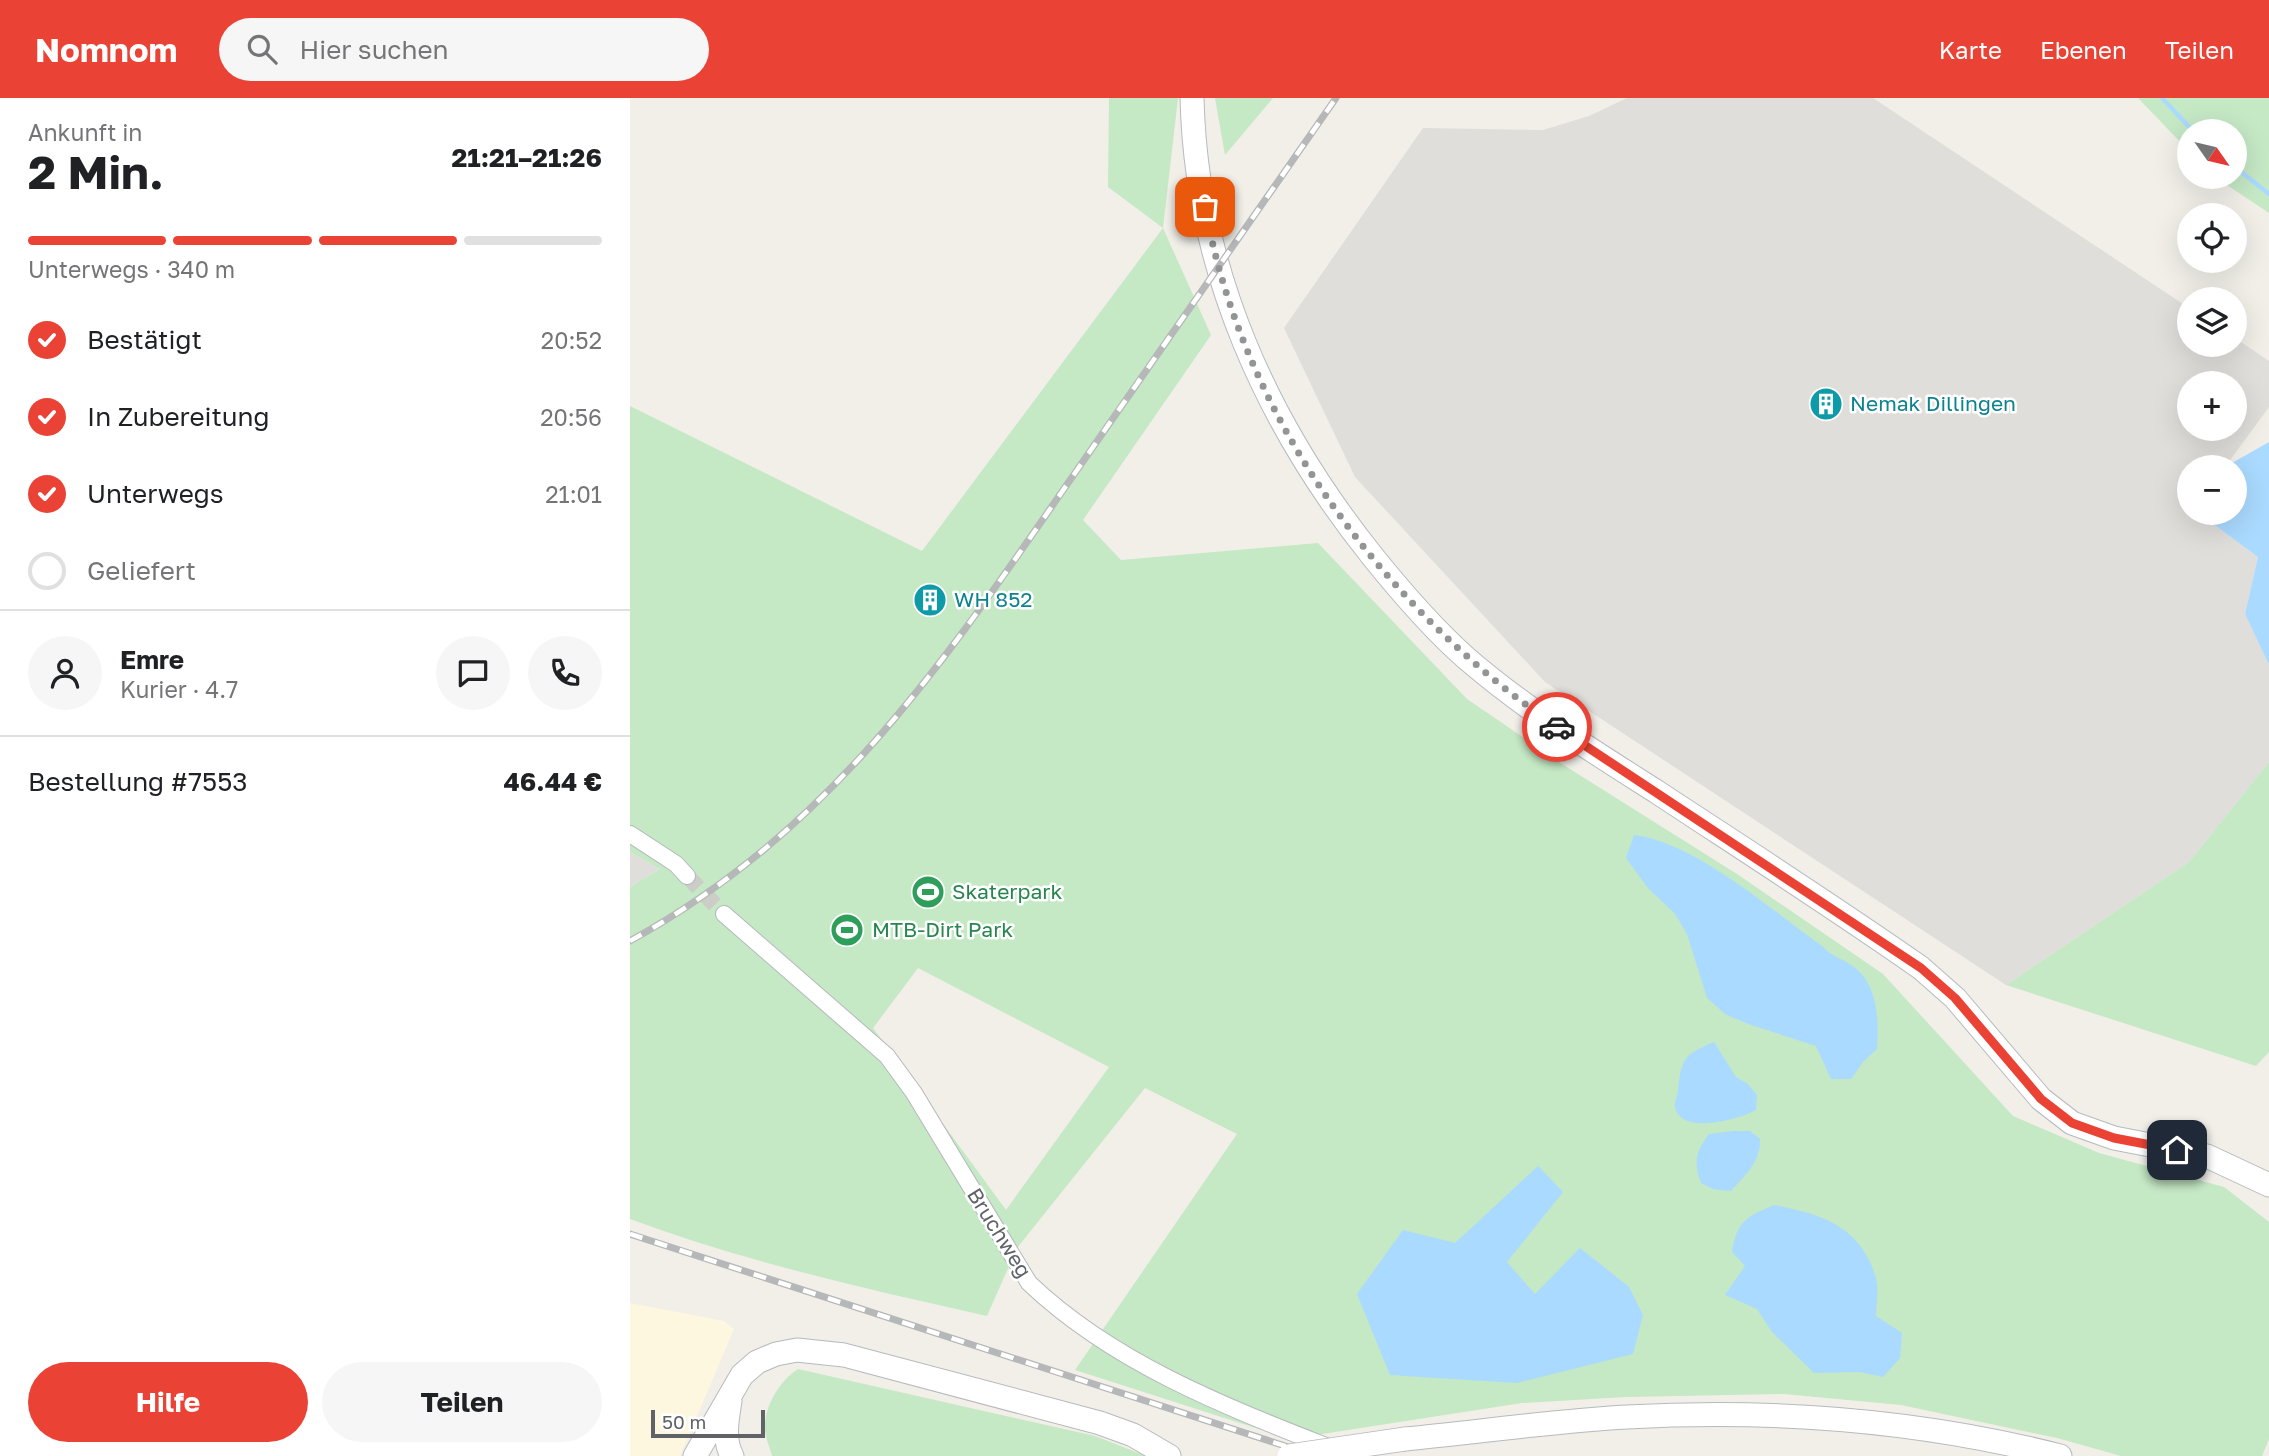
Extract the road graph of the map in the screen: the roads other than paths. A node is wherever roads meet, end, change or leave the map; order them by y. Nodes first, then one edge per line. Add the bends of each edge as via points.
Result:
1 (1192, 98) edge
2 (630, 834) edge
3 (687, 876) tunnel mouth
4 (724, 914) tunnel mouth
5 (2269, 1185) edge
6 (732, 1388) junction
7 (695, 1456) edge
8 (732, 1456) edge
9 (1169, 1456) edge
10 (1289, 1456) edge
11 (1351, 1456) edge
12 (2060, 1456) edge

1 - 5 main road via 1212,247 1253,367 1347,524 1426,620 1465,657 1545,719 1921,968 1955,998 2041,1099 2072,1123 2114,1138 2207,1156
2 - 3 street
4 - 11 street, Bruchweg via 887,1056 1029,1283 1055,1308 1087,1332 1194,1391
6 - 7 main road
6 - 8 main road via 726,1424
6 - 9 main road via 757,1362 776,1354 819,1350 1100,1423
10 - 12 main road, bridge via 1626,1416 1755,1414 1839,1418 1947,1432

